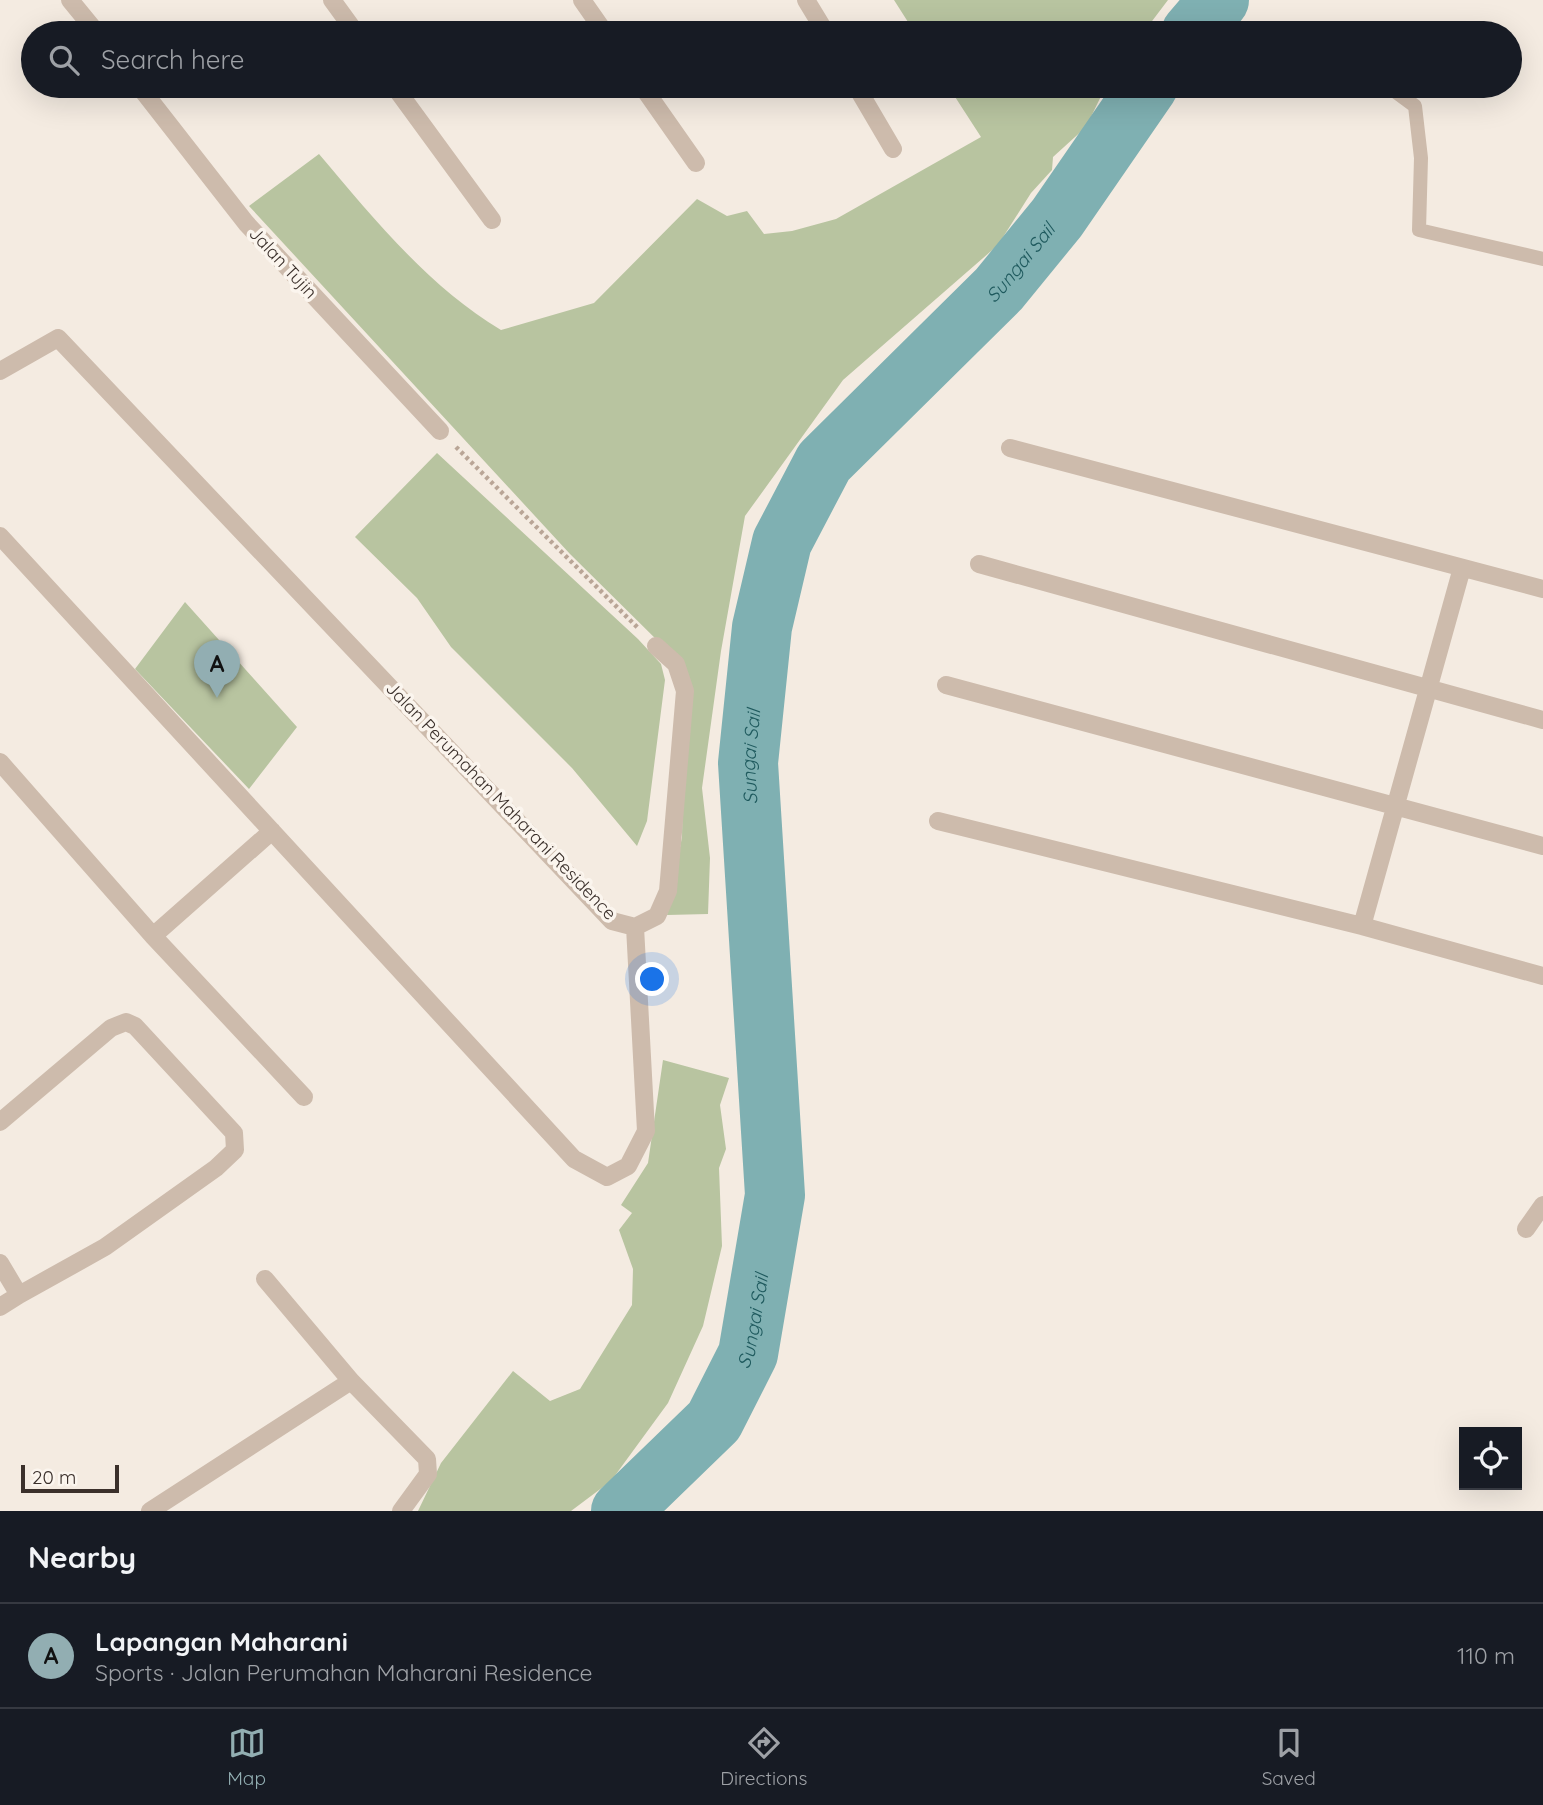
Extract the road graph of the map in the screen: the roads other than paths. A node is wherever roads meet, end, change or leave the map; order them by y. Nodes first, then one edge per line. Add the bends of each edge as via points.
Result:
1 (70, 0) edge
2 (332, 0) edge
3 (582, 0) edge
4 (806, 0) edge
5 (87, 21) edge
6 (347, 21) edge
7 (597, 21) edge
8 (819, 21) edge
9 (148, 98) edge
10 (403, 98) edge
11 (650, 98) edge
12 (863, 98) edge
13 (1404, 98) edge
14 (893, 149) dead end
15 (696, 163) dead end
16 (492, 220) dead end
17 (1543, 259) edge
18 (0, 371) edge
19 (440, 430) road end
20 (1010, 448) dead end
21 (0, 537) edge
22 (979, 564) dead end
23 (1462, 568) junction
24 (1543, 589) edge
25 (656, 646) road end
26 (946, 685) dead end
27 (1431, 688) junction
28 (1543, 720) edge
29 (0, 762) edge
30 (1394, 806) junction
31 (939, 821) dead end
32 (272, 831) junction
33 (1543, 846) edge
34 (1362, 926) junction
35 (635, 928) junction
36 (153, 936) junction
37 (1543, 976) edge
38 (304, 1097) dead end
39 (0, 1122) edge
40 (1543, 1205) edge
41 (1526, 1229) dead end
42 (0, 1263) edge
43 (265, 1279) dead end
44 (19, 1295) junction
45 (0, 1307) edge
46 (351, 1381) junction
47 (150, 1511) edge
48 (401, 1511) edge

1 - 5 street
2 - 6 street
3 - 7 street
4 - 8 street
9 - 19 street, Jalan Tujin via 246,223
10 - 16 street
11 - 15 street
12 - 14 street
13 - 17 lane via 1415,106 1421,158 1419,230
18 - 35 street, Jalan Perumahan Maharani Residence via 58,338 612,921
20 - 23 street
21 - 32 street, Jalan Perumahan Maharani Residence
22 - 27 street
23 - 24 street
23 - 27 street
25 - 35 street via 676,664 685,691 668,891 657,916
26 - 30 street
27 - 28 street
27 - 30 street
29 - 36 street
30 - 33 street
30 - 34 street
31 - 34 street
32 - 35 street, Jalan Perumahan Maharani Residence via 574,1159 607,1177 628,1166 646,1130
32 - 36 street
34 - 37 street
36 - 38 street
39 - 44 street via 111,1028 126,1023 135,1026 234,1133 237,1142 236,1150 216,1168 105,1247
40 - 41 street
42 - 44 street
43 - 46 street
44 - 45 street
46 - 47 street
46 - 48 street via 427,1459 428,1474

